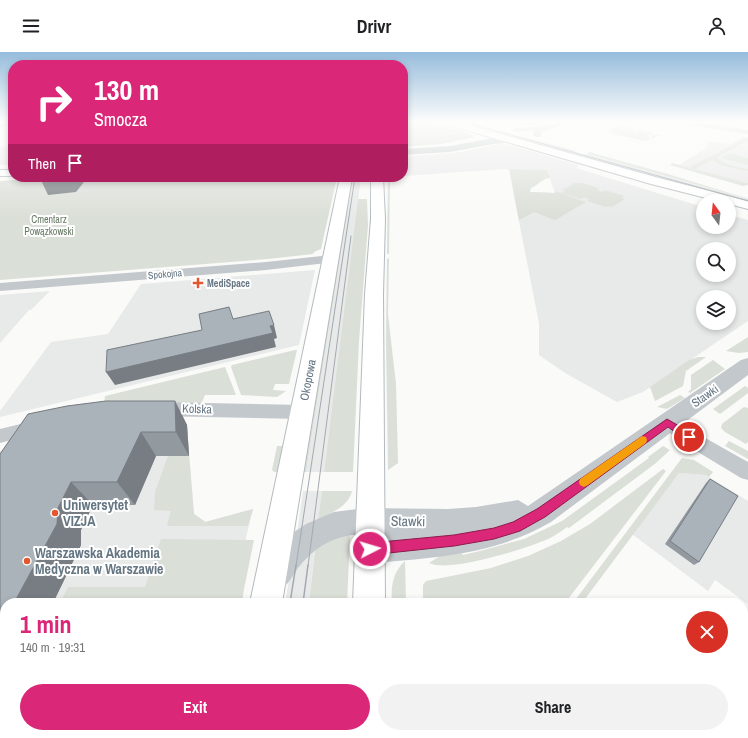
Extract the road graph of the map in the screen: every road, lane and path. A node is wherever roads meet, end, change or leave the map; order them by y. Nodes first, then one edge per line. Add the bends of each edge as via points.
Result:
1 (560, 154) edge
2 (345, 182) edge
3 (377, 182) edge
4 (702, 182) dead end
5 (748, 196) edge
6 (748, 205) edge
7 (331, 259) junction
8 (0, 287) edge
9 (748, 365) edge
10 (136, 410) edge
11 (301, 412) junction
12 (667, 422) junction
13 (54, 423) edge
14 (0, 436) edge
15 (748, 472) edge
16 (563, 496) junction
17 (370, 520) junction
18 (370, 549) junction
19 (268, 593) edge
20 (369, 598) edge

1 - 6 main road
2 - 7 main road, Okopowa
3 - 17 main road
4 - 5 main road
7 - 8 street, Spokojna
7 - 11 main road, Okopowa
9 - 12 street, Stawki
10 - 11 street, Kolska
11 - 19 main road, Okopowa
12 - 15 street
12 - 16 street, Stawki
13 - 14 street
16 - 17 street, Stawki via 532,509 489,519 431,522
16 - 18 street, Stawki via 541,513 515,527 494,533
17 - 18 main road
17 - 19 street, Okopowa via 345,522 326,528 298,545 285,560
18 - 20 main road

